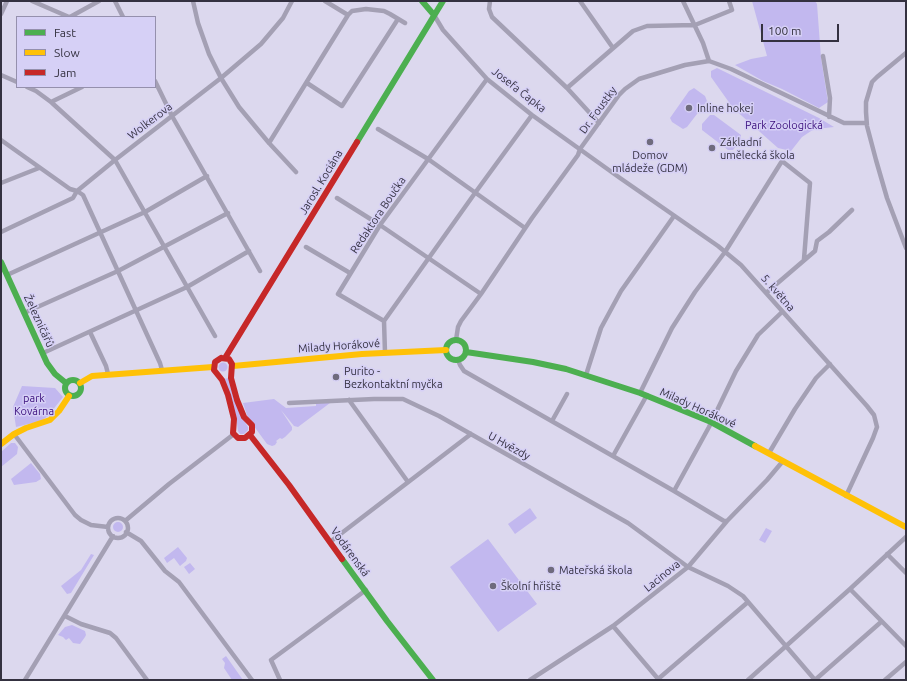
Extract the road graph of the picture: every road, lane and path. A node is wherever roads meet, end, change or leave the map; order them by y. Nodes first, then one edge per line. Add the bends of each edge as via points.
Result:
1 (7, 1) edge
2 (32, 1) edge
3 (99, 1) edge
4 (115, 1) edge
5 (193, 1) edge
6 (292, 1) edge
7 (325, 1) edge
8 (422, 1) edge
9 (443, 1) edge
10 (490, 1) edge
11 (580, 1) edge
12 (684, 1) edge
13 (729, 1) edge
14 (1, 14) edge
15 (348, 15) junction
16 (434, 15) junction
17 (68, 16) edge
18 (72, 16) edge
19 (122, 16) edge
20 (398, 19) junction
21 (405, 23) dead end
22 (694, 25) junction
23 (613, 48) junction
24 (906, 53) edge
25 (823, 56) dead end
26 (709, 61) junction
27 (1, 75) edge
28 (221, 78) junction
29 (487, 79) junction
30 (16, 82) edge
31 (307, 82) junction
32 (156, 83) edge
33 (80, 88) edge
34 (567, 88) junction
35 (37, 89) edge
36 (51, 102) junction
37 (532, 115) junction
38 (172, 116) junction
39 (829, 117) junction
40 (599, 123) junction
41 (866, 123) junction
42 (378, 129) dead end
43 (1, 140) edge
44 (269, 143) junction
45 (580, 149) junction
46 (428, 158) junction
47 (115, 160) junction
48 (39, 168) junction
49 (296, 172) dead end
50 (207, 176) junction
51 (1, 183) edge
52 (77, 191) junction
53 (475, 193) junction
54 (337, 198) dead end
55 (852, 210) dead end
56 (145, 212) junction
57 (228, 213) junction
58 (674, 216) junction
59 (380, 225) junction
60 (525, 228) junction
61 (1, 232) edge
62 (100, 232) junction
63 (165, 247) junction
64 (306, 247) dead end
65 (906, 248) edge
66 (249, 251) junction
67 (725, 252) junction
68 (428, 259) junction
69 (804, 259) junction
70 (1, 262) edge
71 (118, 271) junction
72 (260, 271) dead end
73 (350, 273) junction
74 (7, 275) junction
75 (188, 287) junction
76 (766, 293) junction
77 (481, 294) junction
78 (136, 311) junction
79 (782, 312) junction
80 (24, 313) junction
81 (384, 321) junction
82 (90, 332) junction
83 (215, 336) dead end
84 (456, 340) junction
85 (446, 350) junction
86 (466, 352) junction
87 (42, 353) junction
88 (385, 353) junction
89 (225, 358) junction
90 (458, 360) junction
91 (830, 364) junction
92 (232, 366) junction
93 (213, 367) junction
94 (162, 370) junction
95 (108, 374) junction
96 (586, 375) junction
97 (80, 382) junction
98 (66, 383) junction
99 (640, 393) junction
100 (567, 394) dead end
101 (70, 396) junction
102 (647, 396) junction
103 (349, 400) junction
104 (289, 403) dead end
105 (552, 421) junction
106 (711, 422) junction
107 (14, 434) junction
108 (234, 434) junction
109 (471, 434) junction
110 (250, 435) junction
111 (1, 444) edge
112 (770, 453) junction
113 (613, 456) junction
114 (783, 461) junction
115 (408, 482) junction
116 (674, 491) junction
117 (846, 496) junction
118 (125, 521) junction
119 (728, 521) junction
120 (108, 526) junction
121 (906, 527) edge
122 (126, 532) junction
123 (113, 536) junction
124 (906, 536) edge
125 (330, 542) junction
126 (887, 554) junction
127 (688, 567) junction
128 (906, 573) edge
129 (366, 590) junction
130 (850, 590) junction
131 (748, 602) junction
132 (65, 616) junction
133 (881, 622) junction
134 (613, 626) junction
135 (786, 646) junction
136 (906, 646) edge
137 (906, 662) edge
138 (25, 680) edge
139 (147, 680) edge
140 (252, 680) edge
141 (280, 680) edge
142 (433, 680) edge
143 (531, 680) edge
144 (658, 680) edge
145 (748, 680) edge
146 (815, 680) edge
147 (885, 680) edge

1 - 14 street
2 - 17 street
3 - 18 street
4 - 19 street
5 - 28 street via 200,30
6 - 28 street, Wolkerova via 283,18 261,44
7 - 15 street
8 - 16 main road, Josefa Čapka
9 - 16 main road, Jarosl. Kociána
10 - 34 street via 492,17
11 - 23 street
12 - 22 street
13 - 22 street via 732,10
15 - 20 street via 357,9 366,9 384,11
15 - 31 street
16 - 29 street, Josefa Čapka via 443,30
16 - 89 main road, Jarosl. Kociána
20 - 21 street
20 - 31 street via 342,106
22 - 23 street via 647,26 633,31
22 - 26 street
23 - 34 street
24 - 41 street via 872,82 866,102
25 - 39 street via 830,98
26 - 39 street, Dr. Foustky via 731,69
26 - 40 street, Dr. Foustky via 646,75 622,92
27 - 30 street
28 - 38 street, Wolkerova
28 - 44 street via 239,107
29 - 37 street, Josefa Čapka
29 - 46 street, Redaktora Boučka
31 - 44 street
32 - 38 street
33 - 36 street
34 - 40 street
35 - 36 street
36 - 47 street
37 - 45 street, Josefa Čapka
37 - 53 street
38 - 47 street, Wolkerova
38 - 50 street
39 - 41 street, Dr. Foustky via 844,123
40 - 45 street, Dr. Foustky
41 - 65 street via 887,198
42 - 46 street
43 - 48 street
44 - 49 street
45 - 58 street, 5. května
45 - 60 street, Dr. Foustky via 578,156
46 - 53 street
46 - 59 street, Redaktora Boučka
47 - 52 street, Wolkerova
47 - 56 street
48 - 51 street
48 - 52 street
50 - 56 street
50 - 57 street
52 - 61 street, Wolkerova via 73,198
52 - 62 street via 83,195
53 - 60 street
53 - 68 street
54 - 59 street
55 - 69 street via 817,241 815,251
56 - 62 street
56 - 63 street
57 - 63 street
57 - 66 street
58 - 67 street, 5. května
58 - 96 street via 621,291 601,328
59 - 68 street
59 - 73 street, Redaktora Boučka
60 - 77 street, Dr. Foustky
62 - 71 street
62 - 74 street
63 - 71 street
63 - 75 street
64 - 73 street
66 - 72 street
66 - 75 street
67 - 69 street via 782,161 810,182
67 - 76 street, 5. května via 741,265
67 - 99 street via 672,328
68 - 77 street
68 - 81 street
69 - 76 street
70 - 74 main road, Železničářů
71 - 78 street
71 - 80 street
73 - 81 street, Redaktora Boučka via 338,294
74 - 80 main road, Železničářů
75 - 78 street
75 - 83 street
76 - 79 street, 5. května
77 - 84 street, Dr. Foustky via 461,321
78 - 82 street
78 - 94 street
79 - 91 street, 5. května
79 - 106 street via 758,335
80 - 87 main road, Železničářů
81 - 88 street
82 - 87 street
82 - 95 street
84 - 85 main road via 448,344
84 - 86 main road via 465,344
85 - 88 main road, Milady Horákové
85 - 90 main road via 451,358
86 - 90 main road via 464,357
86 - 96 main road, Milady Horákové via 533,362
87 - 98 main road, Železničářů via 52,371
88 - 92 main road, Milady Horákové
89 - 92 main road
89 - 93 main road via 216,360
90 - 105 street via 464,371
91 - 112 street via 816,378 795,409
91 - 117 street, 5. května via 867,406 877,422 874,438
92 - 110 main road via 231,378 237,400 244,417 252,425
93 - 94 main road
93 - 108 main road via 222,380 230,401
94 - 95 main road
95 - 97 main road via 92,376
96 - 99 main road, Milady Horákové
97 - 98 main road via 73,380
97 - 101 main road via 80,393
98 - 101 main road via 65,391
99 - 102 main road, Milady Horákové
100 - 105 street
101 - 107 main road via 50,420
102 - 106 main road, Milady Horákové
102 - 113 street
103 - 104 street
103 - 109 street via 403,399
103 - 115 street
105 - 113 street
106 - 112 main road, Milady Horákové
106 - 116 street
107 - 111 main road
107 - 120 street via 75,515 91,525
108 - 110 main road via 242,438
108 - 118 street
109 - 115 street, U Hvězdy
109 - 127 street, U Hvězdy via 628,523
110 - 125 main road, Vodárenská
112 - 114 main road, Milady Horákové
113 - 116 street
114 - 117 main road, Milady Horákové
114 - 119 street, Lacinova
115 - 125 street, U Hvězdy
116 - 119 street
117 - 121 main road, Milady Horákové
118 - 120 street via 115,519
118 - 122 street
119 - 127 street, Lacinova
120 - 123 street
122 - 123 street via 121,537
122 - 140 street via 141,542 176,580
123 - 132 street
124 - 126 street
125 - 129 main road, Vodárenská
126 - 128 street
126 - 130 street
127 - 131 street, U Hvězdy via 728,586
127 - 134 street, Lacinova
129 - 141 street via 271,660
129 - 142 main road, Vodárenská
130 - 133 street
130 - 135 street
131 - 135 street, U Hvězdy
131 - 144 street
132 - 138 street
132 - 139 street via 110,633
133 - 136 street
133 - 146 street
134 - 143 street, Lacinova
134 - 144 street
135 - 145 street
135 - 146 street, U Hvězdy
137 - 147 street

